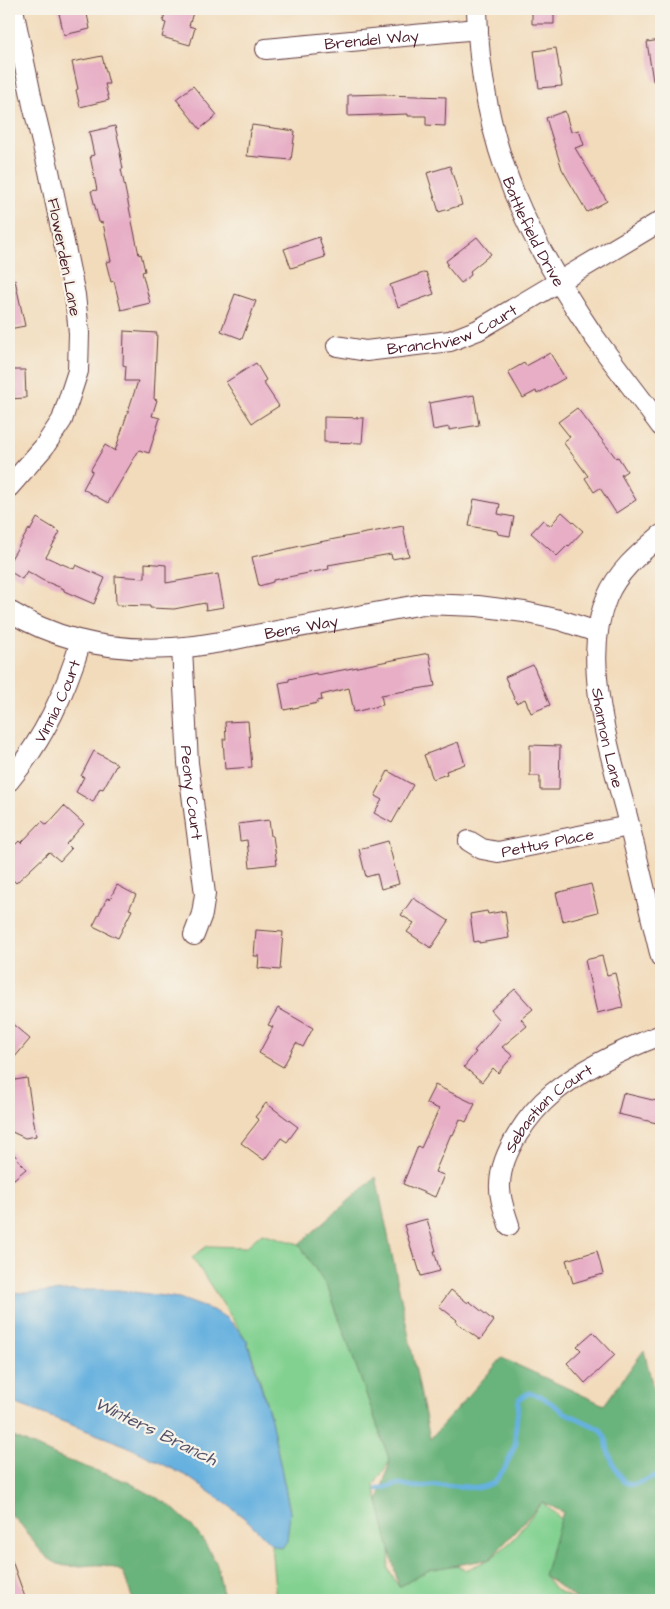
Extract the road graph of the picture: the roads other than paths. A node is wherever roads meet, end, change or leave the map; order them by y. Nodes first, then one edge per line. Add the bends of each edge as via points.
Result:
1 (13, 9) edge
2 (477, 9) edge
3 (478, 29) junction
4 (266, 49) dead end
5 (661, 221) edge
6 (559, 282) junction
7 (336, 346) dead end
8 (661, 426) edge
9 (9, 487) edge
10 (661, 535) edge
11 (9, 612) edge
12 (597, 632) junction
13 (81, 641) junction
14 (182, 648) junction
15 (9, 781) edge
16 (629, 826) junction
17 (469, 841) dead end
18 (194, 935) dead end
19 (661, 957) edge
20 (661, 1035) edge
21 (509, 1225) dead end

1 - 9 street, Flowerden Lane via 75,296 79,333 78,371 62,420 44,447
2 - 3 street, Battlefield Drive
3 - 4 street, Brendel Way
3 - 6 street, Battlefield Drive via 483,78 504,164 515,194
5 - 6 street, Branchview Court
6 - 7 street, Branchview Court via 478,330 450,341 366,351
6 - 8 street, Battlefield Drive via 593,335
10 - 12 street, Shannon Lane via 618,577 607,596
11 - 13 street, Bens Way via 51,632
12 - 14 street, Bens Way via 524,612 423,604
12 - 16 street, Shannon Lane via 600,700
13 - 14 street, Bens Way via 144,650
13 - 15 street, Vinnia Court via 56,710 35,747
14 - 18 street, Peony Court via 188,763 205,894
16 - 17 street, Pettus Place via 498,852 482,849
16 - 19 street, Shannon Lane
20 - 21 street, Sebastian Court via 597,1064 552,1094 529,1118 502,1164 501,1199

